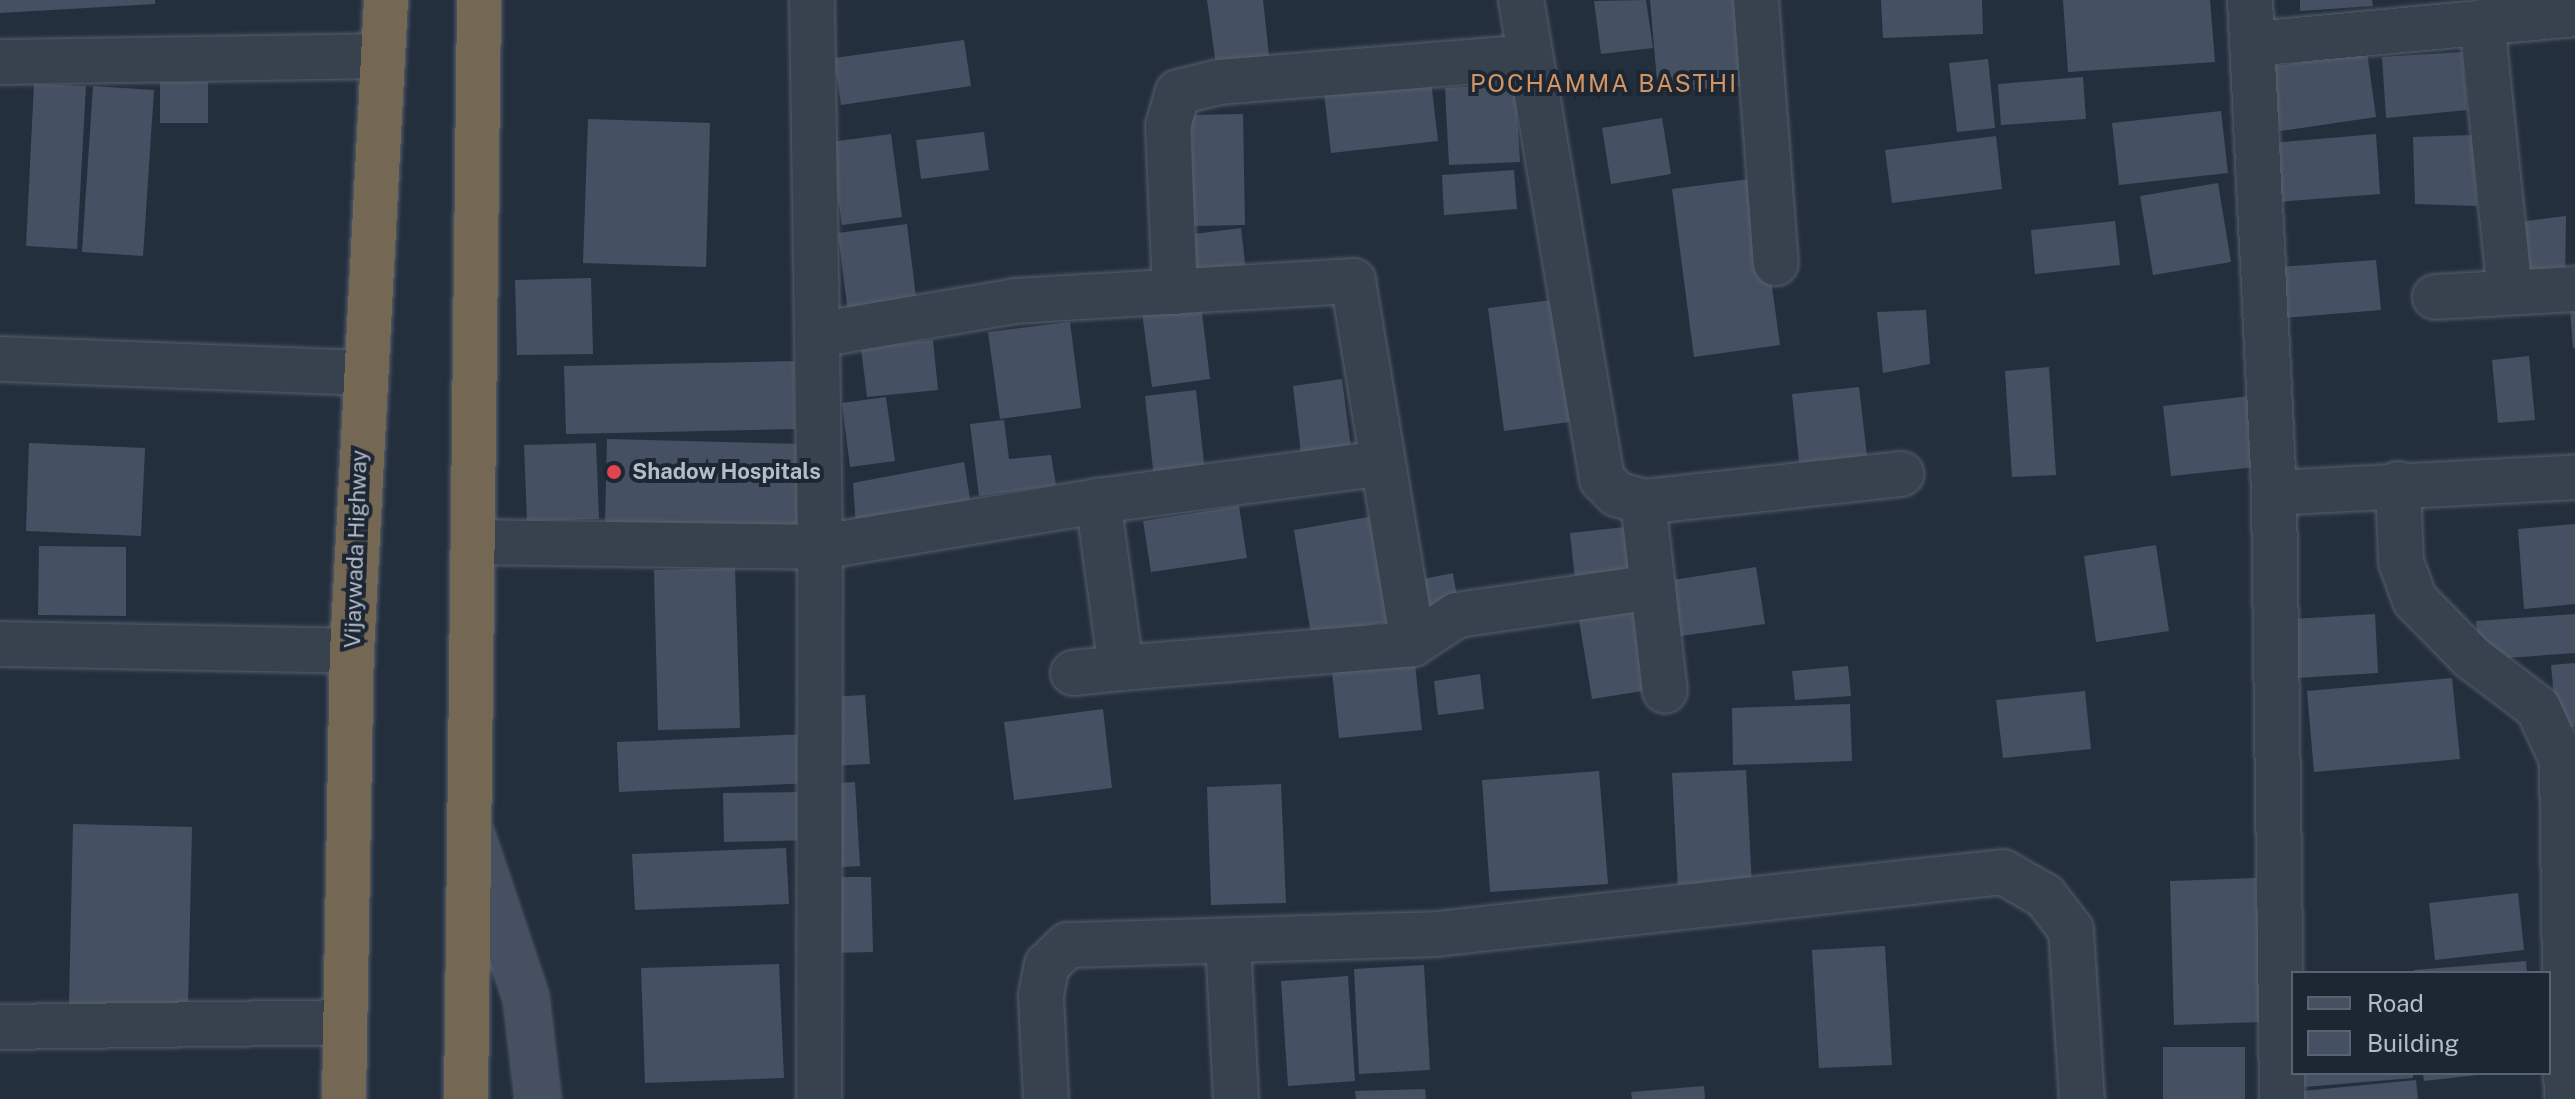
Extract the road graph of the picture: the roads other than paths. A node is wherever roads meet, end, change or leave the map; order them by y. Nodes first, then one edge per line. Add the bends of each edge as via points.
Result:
1 (386, 0) edge
2 (479, 0) edge
3 (812, 0) edge
4 (1521, 0) edge
5 (1756, 0) edge
6 (2250, 0) edge
7 (2575, 14) edge
8 (2482, 22) junction
9 (2253, 44) junction
10 (382, 56) junction
11 (1528, 57) junction
12 (0, 62) edge
13 (1776, 263) dead end
14 (2575, 289) edge
15 (2510, 291) junction
16 (1175, 292) junction
17 (2435, 297) dead end
18 (817, 335) junction
19 (0, 359) edge
20 (363, 373) junction
21 (1382, 463) junction
22 (1901, 474) dead end
23 (2575, 477) edge
24 (2398, 484) junction
25 (2274, 493) junction
26 (1098, 501) junction
27 (1643, 502) junction
28 (473, 542) junction
29 (820, 547) junction
30 (1653, 587) junction
31 (0, 644) edge
32 (1413, 644) junction
33 (352, 651) junction
34 (1121, 668) junction
35 (1073, 673) dead end
36 (1665, 691) dead end
37 (469, 830) junction
38 (1228, 941) junction
39 (343, 1022) junction
40 (0, 1027) edge
41 (344, 1099) edge
42 (466, 1099) edge
43 (538, 1099) edge
44 (819, 1099) edge
45 (1046, 1099) edge
46 (1236, 1099) edge
47 (2082, 1099) edge
48 (2282, 1099) edge
49 (2567, 1099) edge

1 - 10 highway, Vijaywada Highway
2 - 28 highway
3 - 18 street
4 - 11 street
5 - 13 street
6 - 9 street
7 - 8 street
8 - 9 street
8 - 15 street
9 - 25 street
10 - 12 street
10 - 20 highway, Vijaywada Highway
11 - 16 street via 1219,82 1178,92 1168,126
11 - 27 street via 1595,458 1602,479 1617,494
14 - 15 street
15 - 17 street
16 - 18 street via 1015,301
16 - 21 street via 1353,281
18 - 29 street
19 - 20 street
20 - 33 highway, Vijaywada Highway
21 - 26 street
21 - 32 street
22 - 27 street
23 - 24 street
24 - 25 street
24 - 49 street via 2401,562 2415,600 2472,658 2538,708 2562,760
25 - 48 street
26 - 29 street
26 - 34 street
27 - 30 street
28 - 29 street
28 - 37 highway
29 - 44 street
30 - 32 street via 1457,615
30 - 36 street
31 - 33 street
32 - 34 street
33 - 39 highway, Vijaywada Highway
34 - 35 street
37 - 42 highway
37 - 43 street via 526,997
38 - 45 street via 1068,945 1047,965 1041,995
38 - 46 street
38 - 47 street via 1436,934 2003,872 2045,896 2071,930
39 - 40 street
39 - 41 highway, Vijaywada Highway

